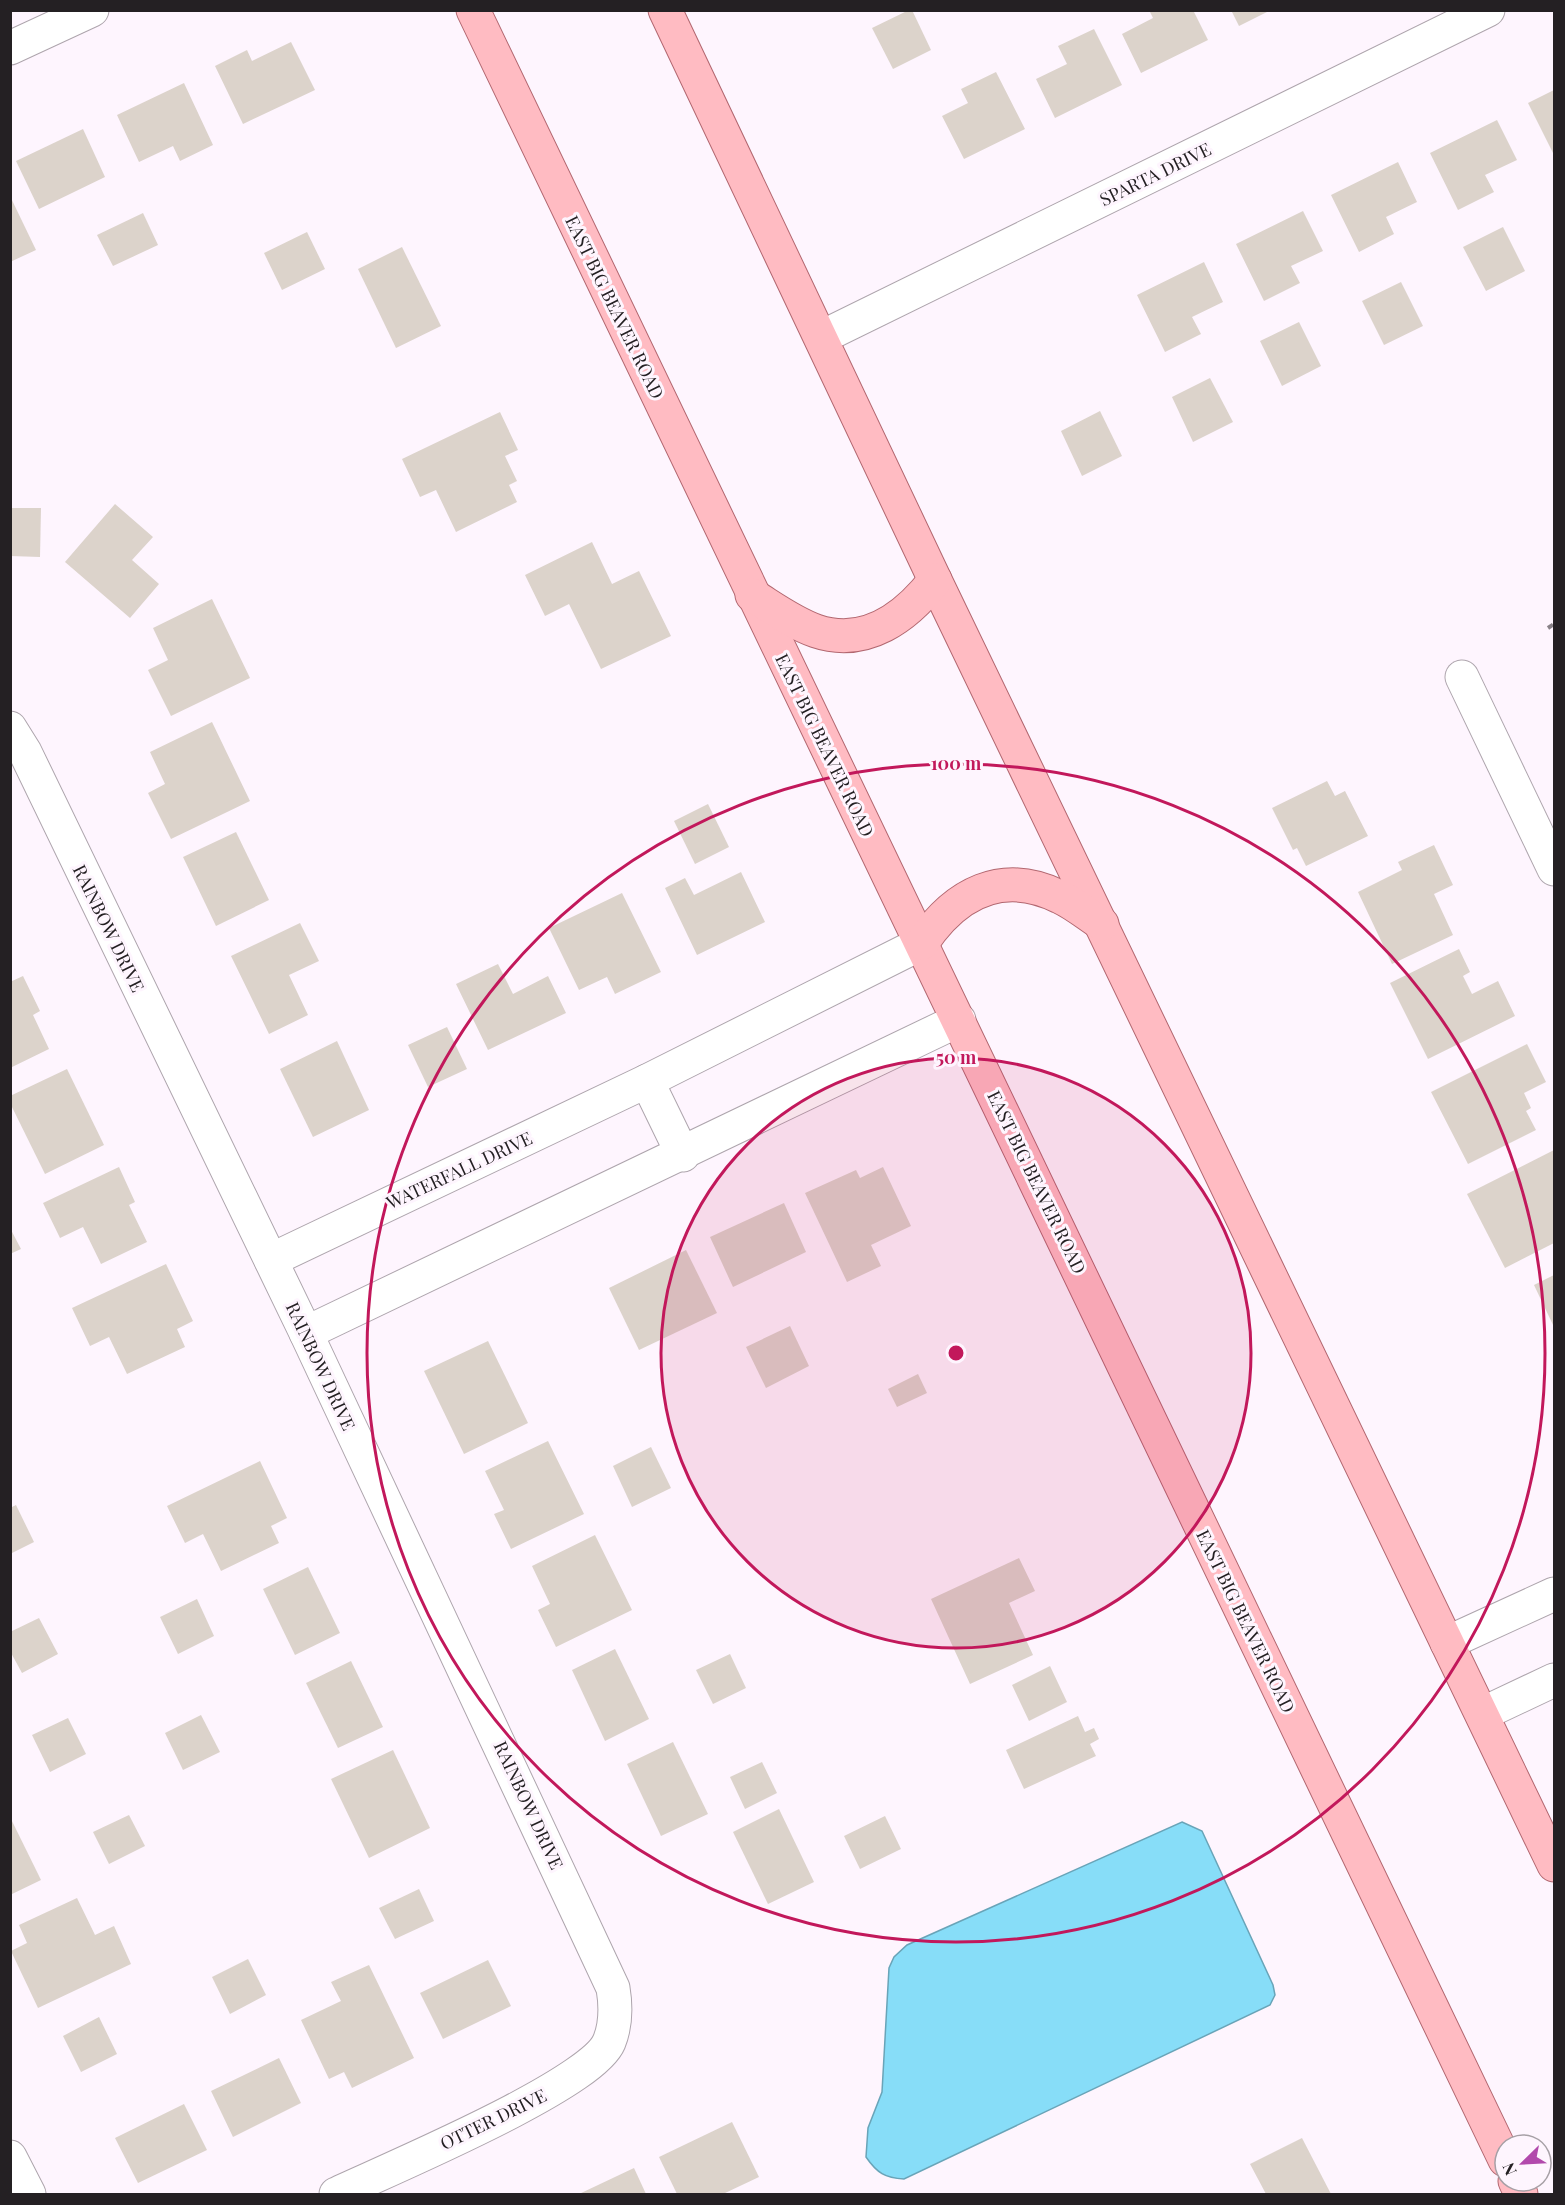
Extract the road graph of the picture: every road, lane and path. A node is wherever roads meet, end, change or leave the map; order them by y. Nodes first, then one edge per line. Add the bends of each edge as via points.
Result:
1 (92, 10) edge
2 (473, 10) edge
3 (665, 10) edge
4 (1488, 10) edge
5 (10, 48) edge
6 (822, 337) junction
7 (936, 580) junction
8 (752, 595) junction
9 (1554, 624) edge
10 (1548, 628) dead end
11 (1462, 677) dead end
12 (10, 728) edge
13 (1554, 869) edge
14 (1102, 924) junction
15 (922, 943) junction
16 (959, 1020) junction
17 (647, 1081) junction
18 (682, 1155) junction
19 (271, 1260) junction
20 (306, 1333) junction
21 (1554, 1594) edge
22 (1448, 1643) junction
23 (1554, 1680) edge
24 (1482, 1714) junction
25 (1554, 1865) edge
26 (616, 2010) joint
27 (1493, 2135) edge
28 (10, 2157) edge
29 (29, 2194) edge
30 (336, 2194) edge

1 - 5 street
2 - 8 main road, EAST BIG BEAVER ROAD
3 - 6 main road
4 - 6 street, SPARTA DRIVE
6 - 7 main road
7 - 8 main road via 915,605 892,622 868,632 818,632
7 - 14 main road
8 - 15 main road, EAST BIG BEAVER ROAD
9 - 10 path
11 - 13 street
12 - 19 street, RAINBOW DRIVE
14 - 15 main road via 1060,897 1011,885 983,889 962,900 938,919
14 - 22 main road
15 - 16 main road, EAST BIG BEAVER ROAD
15 - 17 street, WATERFALL DRIVE
16 - 18 street
16 - 27 main road, EAST BIG BEAVER ROAD
17 - 18 street
17 - 19 street, WATERFALL DRIVE
18 - 20 street
19 - 20 street, RAINBOW DRIVE
20 - 26 street, RAINBOW DRIVE via 605,1966
21 - 22 street
22 - 24 main road
23 - 24 street
24 - 25 main road
26 - 30 street, OTTER DRIVE via 609,2043 573,2077 542,2096
28 - 29 street

